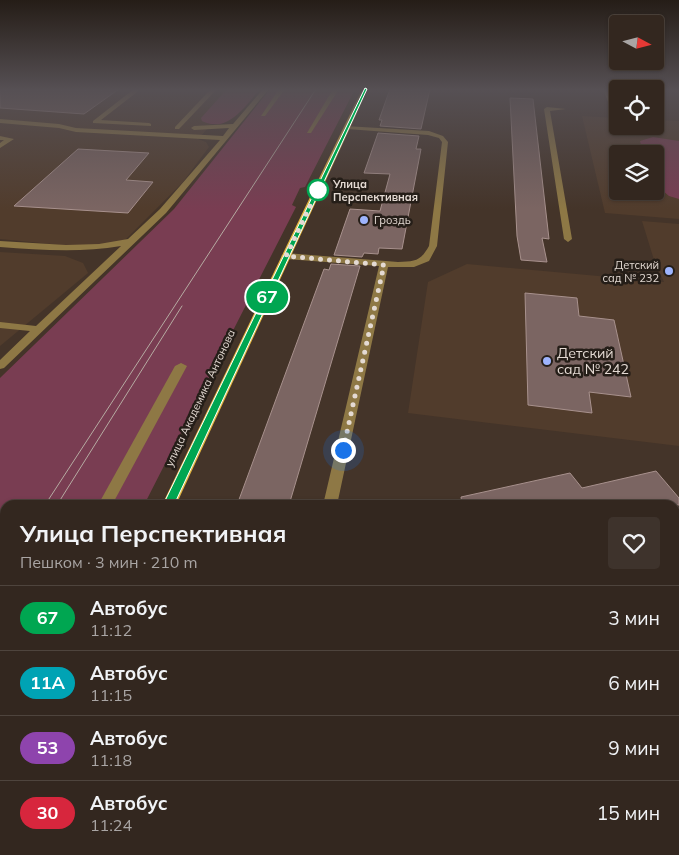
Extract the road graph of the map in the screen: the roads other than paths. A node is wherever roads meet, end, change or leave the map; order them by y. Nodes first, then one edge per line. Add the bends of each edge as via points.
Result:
1 (71, 129) edge
2 (233, 129) edge
3 (311, 129) edge
4 (346, 129) edge
5 (373, 129) edge
6 (550, 129) edge
7 (309, 132) dead end
8 (0, 138) edge
9 (225, 138) junction
10 (0, 146) edge
11 (568, 240) dead end
12 (132, 241) junction
13 (0, 244) edge
14 (286, 256) junction
15 (384, 265) junction
16 (0, 325) edge
17 (39, 329) junction
18 (0, 366) edge
19 (181, 366) dead end
20 (108, 500) edge
21 (171, 500) edge
22 (331, 500) edge

1 - 9 street
2 - 9 street
3 - 7 street
4 - 14 main road, улица Академика Антонова
5 - 15 street via 429,133 445,142 433,246 426,259 414,264
6 - 11 street
8 - 10 street via 11,138
9 - 12 street via 163,211
12 - 13 street via 100,248 66,249
12 - 17 street
14 - 15 street
14 - 21 main road, улица Академика Антонова
15 - 22 street
16 - 17 street
17 - 18 street
19 - 20 street

